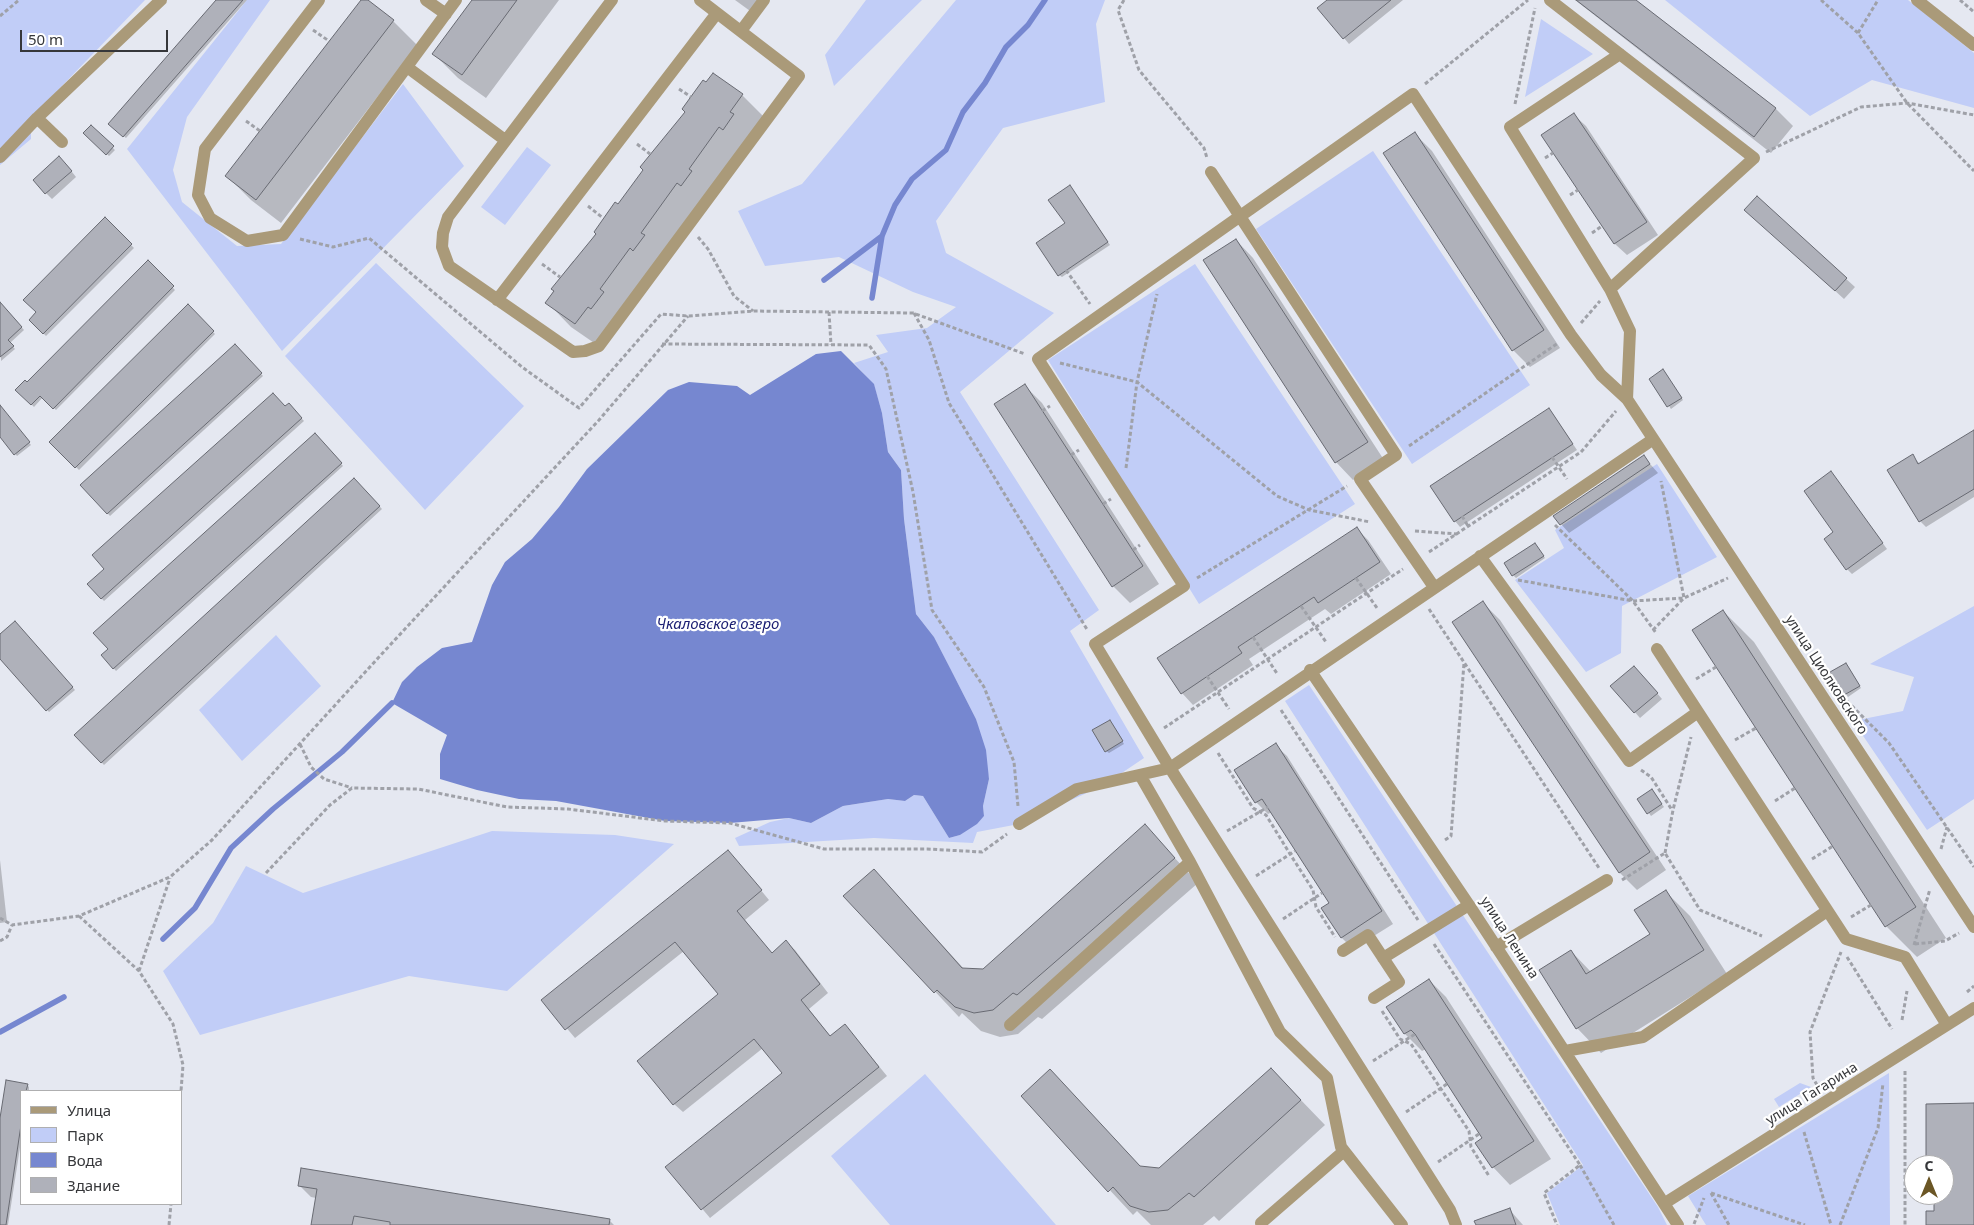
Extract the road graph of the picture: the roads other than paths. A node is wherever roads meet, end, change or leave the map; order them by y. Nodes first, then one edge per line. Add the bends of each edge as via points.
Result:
1 (161, 0) edge
2 (319, 0) edge
3 (426, 0) edge
4 (456, 0) edge
5 (612, 0) edge
6 (700, 0) edge
7 (764, 0) edge
8 (1550, 0) edge
9 (1917, 0) edge
10 (717, 13) junction
11 (446, 14) junction
12 (741, 31) junction
13 (1974, 45) edge
14 (1620, 54) junction
15 (407, 67) junction
16 (37, 118) junction
17 (505, 140) junction
18 (62, 142) dead end
19 (0, 157) edge
20 (1211, 172) road end
21 (1241, 216) junction
22 (1610, 289) junction
23 (497, 300) junction
24 (1627, 399) junction
25 (1652, 440) junction
26 (1480, 556) junction
27 (1434, 587) junction
28 (1658, 644) road end
29 (1310, 670) junction
30 (1698, 712) junction
31 (1170, 768) junction
32 (1140, 775) junction
33 (1019, 824) road end
34 (1190, 862) junction
35 (1607, 880) road end
36 (1469, 905) junction
37 (1827, 912) junction
38 (1974, 925) edge
39 (1496, 947) junction
40 (1343, 950) road end
41 (1383, 958) junction
42 (1374, 998) road end
43 (1974, 1008) edge
44 (1010, 1025) dead end
45 (1947, 1025) junction
46 (1565, 1051) junction
47 (1344, 1151) junction
48 (1664, 1203) junction
49 (1261, 1223) dead end
50 (1402, 1225) edge
51 (1456, 1225) edge
52 (1678, 1225) edge

1 - 16 street
2 - 15 street via 205,149 198,195 210,218 247,241 283,235
3 - 11 street
4 - 11 street
5 - 17 street
6 - 10 street
7 - 12 street
8 - 14 street
9 - 13 street
10 - 12 street
10 - 23 street
11 - 15 street
12 - 23 street via 800,76 599,346 573,352
14 - 22 street via 1510,127
14 - 22 street via 1754,158
15 - 17 street
16 - 18 street
16 - 19 street
17 - 23 street via 448,217 442,247 450,266
20 - 21 street
21 - 24 street, улица Циолковского via 1413,94 1571,335 1601,375
21 - 27 street via 1396,455 1360,479
21 - 31 street via 1038,359 1184,586 1095,644
22 - 24 street via 1630,331
24 - 25 street, улица Циолковского
25 - 26 street
25 - 38 street, улица Циолковского
26 - 27 street
26 - 30 street via 1629,761
27 - 29 street
28 - 30 street
29 - 31 street
29 - 36 street, улица Ленина
30 - 37 street
31 - 32 street
31 - 51 street via 1426,1170
32 - 33 street via 1077,790
32 - 34 street
34 - 44 street
34 - 47 street via 1280,1032 1327,1078 1340,1147
35 - 39 street
36 - 39 street, улица Ленина
36 - 41 street
37 - 45 street via 1846,939 1905,957
37 - 46 street via 1643,1037
39 - 46 street, улица Ленина
40 - 41 street via 1368,935
41 - 42 street via 1399,982
43 - 45 street, улица Гагарина
45 - 48 street, улица Гагарина
46 - 48 street, улица Ленина
47 - 49 street
47 - 50 street
48 - 52 street, улица Ленина

